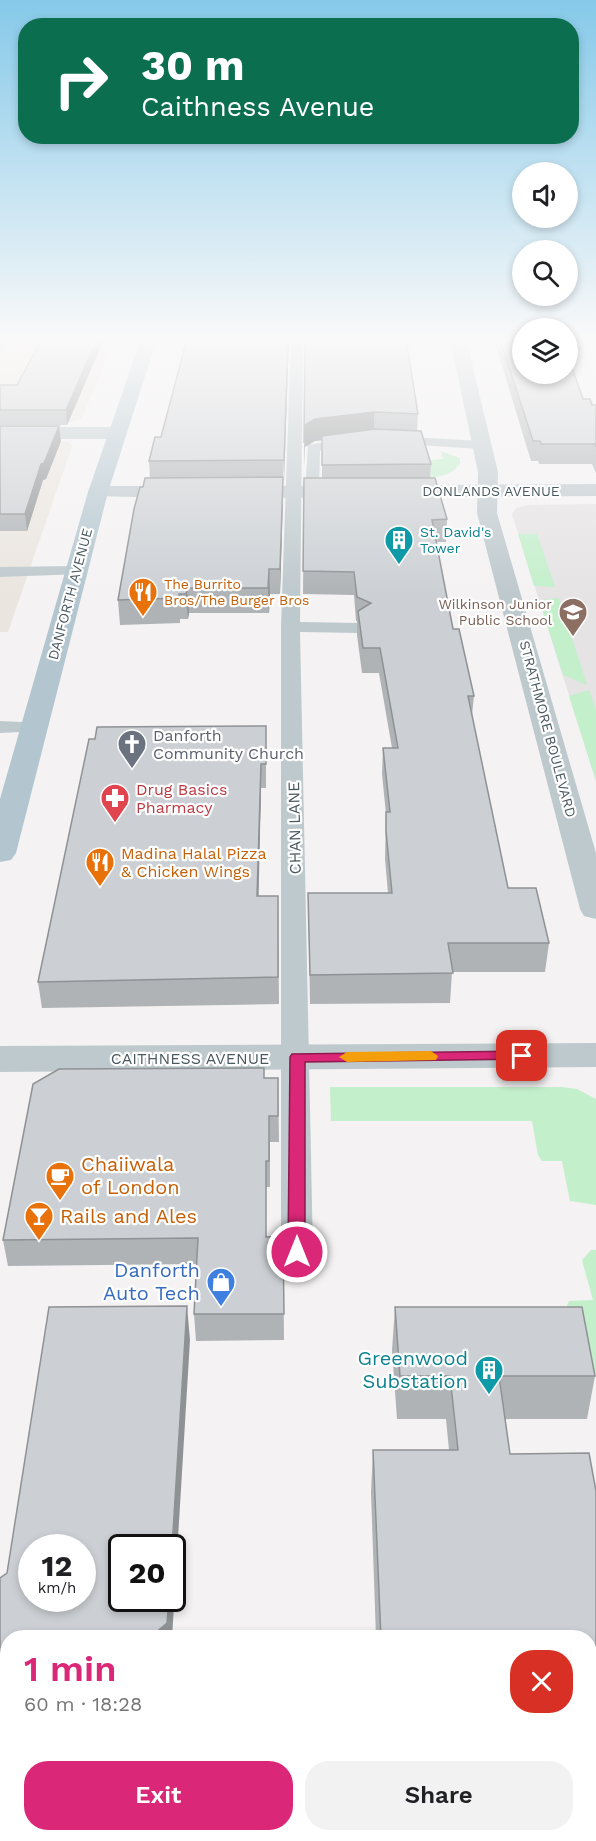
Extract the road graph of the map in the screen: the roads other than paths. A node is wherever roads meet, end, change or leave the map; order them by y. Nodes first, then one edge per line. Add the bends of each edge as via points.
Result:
1 (120, 425) edge
2 (299, 425) edge
3 (477, 425) edge
4 (0, 433) edge
5 (117, 433) junction
6 (481, 445) junction
7 (489, 490) junction
8 (596, 490) edge
9 (98, 492) junction
10 (200, 492) edge
11 (223, 492) edge
12 (301, 492) junction
13 (76, 571) junction
14 (0, 572) edge
15 (290, 627) junction
16 (359, 628) edge
17 (0, 727) edge
18 (34, 727) junction
19 (0, 853) edge
20 (596, 909) edge
21 (596, 1055) edge
22 (297, 1057) junction
23 (0, 1059) edge
24 (297, 1252) dead end

1 - 5 main road, DANFORTH AVENUE
2 - 12 lane
3 - 6 street, STRATHMORE BOULEVARD
4 - 5 street
5 - 9 main road, DANFORTH AVENUE
6 - 7 street, STRATHMORE BOULEVARD
6 - 12 lane via 370,440 313,448
7 - 8 street, DONLANDS AVENUE
7 - 12 street, DONLANDS AVENUE
7 - 20 street, STRATHMORE BOULEVARD via 487,513
9 - 10 street
9 - 13 main road, DANFORTH AVENUE
11 - 12 street, DONLANDS AVENUE
12 - 15 lane, CHAN LANE
13 - 14 lane
13 - 18 main road, DANFORTH AVENUE
15 - 16 lane
15 - 22 lane, CHAN LANE
17 - 18 lane
18 - 19 main road, DANFORTH AVENUE
21 - 22 street, CAITHNESS AVENUE
22 - 23 street, CAITHNESS AVENUE
22 - 24 lane, CHAN LANE

